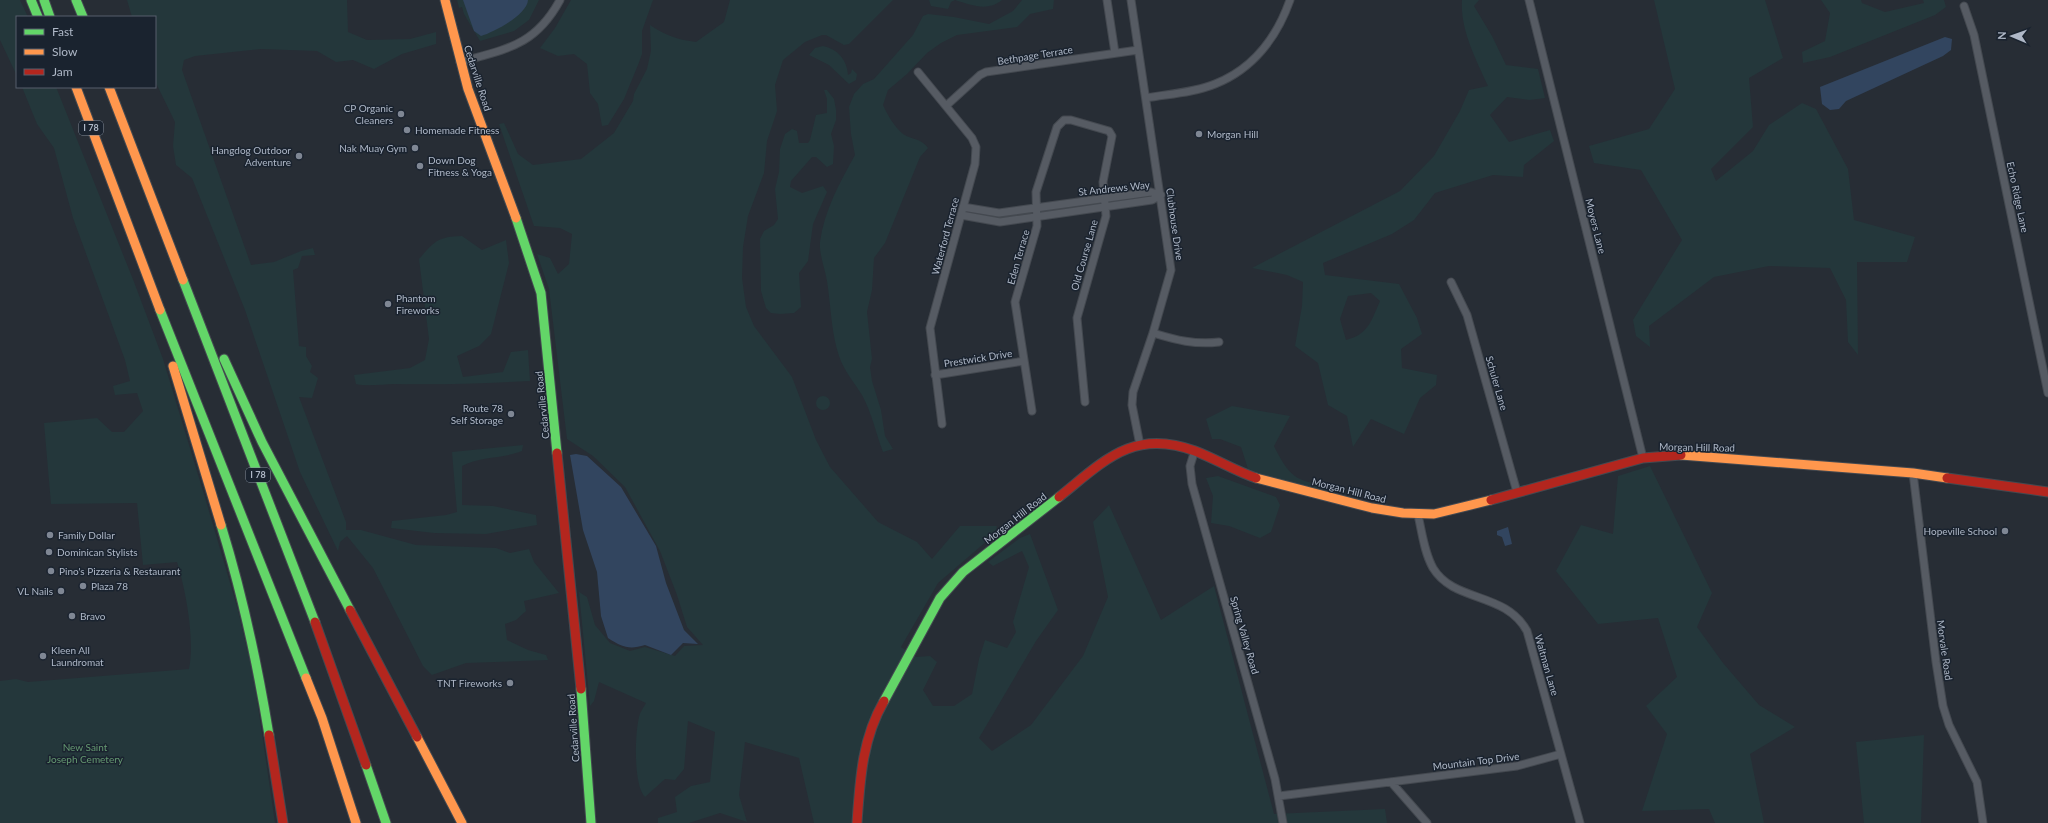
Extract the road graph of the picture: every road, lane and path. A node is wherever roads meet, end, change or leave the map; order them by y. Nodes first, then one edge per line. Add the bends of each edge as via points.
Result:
1 (31, 0) edge
2 (44, 0) edge
3 (76, 0) edge
4 (445, 0) edge
5 (560, 0) edge
6 (1108, 0) edge
7 (1131, 0) edge
8 (1290, 0) edge
9 (1529, 0) edge
10 (1964, 6) dead end
11 (38, 16) edge
12 (50, 16) edge
13 (83, 16) edge
14 (1138, 50) junction
15 (1115, 53) junction
16 (460, 62) junction
17 (918, 72) dead end
18 (67, 88) edge
19 (76, 88) edge
20 (109, 88) edge
21 (1146, 98) junction
22 (946, 105) junction
23 (1071, 120) joint
24 (125, 129) junction
25 (107, 168) junction
26 (1161, 195) junction
27 (1104, 198) junction
28 (1105, 206) junction
29 (963, 207) junction
30 (1036, 208) junction
31 (961, 215) junction
32 (1037, 216) junction
33 (143, 268) junction
34 (1451, 282) dead end
35 (1153, 333) junction
36 (1219, 342) dead end
37 (1024, 361) junction
38 (934, 375) junction
39 (2048, 393) edge
40 (1085, 402) dead end
41 (1032, 412) dead end
42 (942, 424) dead end
43 (1140, 445) junction
44 (1194, 453) junction
45 (1643, 458) junction
46 (1913, 473) junction
47 (1517, 492) junction
48 (2048, 492) edge
49 (1418, 515) junction
50 (1561, 754) junction
51 (1391, 782) junction
52 (1279, 796) junction
53 (283, 823) edge
54 (356, 823) edge
55 (386, 823) edge
56 (462, 823) edge
57 (591, 823) edge
58 (856, 823) edge
59 (1283, 823) edge
60 (1428, 823) edge
61 (1580, 823) edge
62 (1983, 823) edge

1 - 11 main road
2 - 12 main road
3 - 13 main road
4 - 16 main road, Cedarville Road
5 - 16 street via 531,37 509,48
6 - 15 street
7 - 14 street, Clubhouse Drive
8 - 21 street via 1273,38 1258,56 1239,70 1215,84
9 - 45 street, Moyers Lane
10 - 39 street, Echo Ridge Lane via 1974,35
14 - 15 street, Bethpage Terrace
14 - 21 street, Clubhouse Drive
15 - 22 street, Bethpage Terrace via 986,72
16 - 57 main road, Cedarville Road via 525,242 540,293 581,687
17 - 22 street, Waterford Terrace
18 - 25 main road via 84,131
19 - 25 main road, I 78
20 - 24 main road, I 78
21 - 26 street, Clubhouse Drive
22 - 29 street, Waterford Terrace via 976,147 975,164
23 - 27 street, Old Course Lane via 1109,131 1112,136 1103,182
23 - 30 street, Eden Terrace via 1064,120 1058,127 1036,192
24 - 55 main road, I 78 via 328,656
24 - 56 main road via 227,368 262,442
25 - 33 main road, I 78
26 - 27 street, St Andrews Way via 1151,192
26 - 28 street, St Andrews Way via 1152,200
26 - 35 street, Clubhouse Drive via 1171,270
27 - 28 street, Old Course Lane
27 - 30 street, St Andrews Way
28 - 32 street, St Andrews Way
28 - 40 street, Old Course Lane via 1106,216 1076,318
29 - 30 street, St Andrews Way via 1000,213
29 - 31 street, Waterford Terrace
30 - 32 street, Eden Terrace
31 - 32 street, St Andrews Way via 995,222
31 - 38 street, Waterford Terrace via 930,328
32 - 37 street, Eden Terrace via 1037,226 1015,302
33 - 53 main road via 240,587 257,662
33 - 54 main road, I 78 via 322,718
34 - 47 street, Schuler Lane via 1467,314
35 - 36 street via 1194,344
35 - 43 street, Clubhouse Drive via 1132,398
37 - 38 street, Prestwick Drive
37 - 41 street, Eden Terrace
38 - 42 street, Waterford Terrace
43 - 44 main road, Morgan Hill Road via 1169,444
43 - 58 main road, Morgan Hill Road via 1107,459 964,572 946,591 874,718 860,772
44 - 49 main road, Morgan Hill Road via 1276,484 1387,511
44 - 52 street, Spring Valley Road via 1190,466 1192,484
45 - 46 main road, Morgan Hill Road via 1705,456
45 - 47 main road, Morgan Hill Road
46 - 48 main road, Morgan Hill Road
46 - 62 street, Morvale Road via 1943,706 1949,725 1977,782
47 - 49 main road, Morgan Hill Road via 1439,513
49 - 50 street, Waltman Lane via 1429,560 1441,577 1459,589 1504,606 1525,627
50 - 51 street, Mountain Top Drive via 1523,765
50 - 61 street, Waltman Lane
51 - 52 street, Mountain Top Drive
51 - 60 street
52 - 59 street, Spring Valley Road

